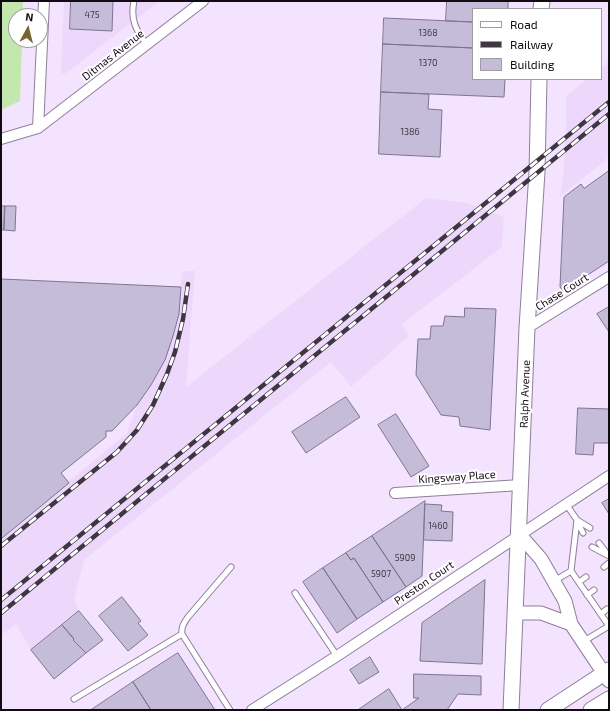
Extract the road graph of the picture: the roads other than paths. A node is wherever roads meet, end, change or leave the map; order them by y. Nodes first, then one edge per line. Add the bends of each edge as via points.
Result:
1 (44, 1) edge
2 (134, 1) edge
3 (203, 1) edge
4 (147, 45) junction
5 (539, 80) edge
6 (38, 128) junction
7 (1, 139) edge
8 (609, 277) edge
9 (527, 328) junction
10 (609, 476) edge
11 (521, 485) junction
12 (395, 493) dead end
13 (566, 504) junction
14 (577, 520) junction
15 (590, 528) dead end
16 (583, 533) dead end
17 (519, 534) junction
18 (599, 542) dead end
19 (592, 547) dead end
20 (609, 556) edge
21 (609, 563) edge
22 (231, 567) dead end
23 (604, 567) dead end
24 (571, 570) junction
25 (586, 577) dead end
26 (554, 581) junction
27 (579, 582) junction
28 (594, 590) dead end
29 (295, 594) dead end
30 (587, 595) junction
31 (607, 609) dead end
32 (516, 613) junction
33 (601, 614) junction
34 (571, 624) junction
35 (609, 626) edge
36 (182, 634) junction
37 (583, 642) junction
38 (337, 656) junction
39 (607, 675) edge
40 (609, 698) edge
41 (74, 699) dead end
42 (230, 710) edge
43 (252, 710) edge
44 (511, 710) edge
45 (548, 710) edge
46 (592, 710) edge

1 - 6 street
2 - 4 lane via 132,10 135,29
3 - 4 street, Ditmas Avenue
4 - 6 street, Ditmas Avenue
5 - 9 main road, Ralph Avenue
6 - 7 street
8 - 9 street, Chase Court
9 - 11 main road, Ralph Avenue
10 - 13 street, Preston Court
11 - 12 street, Kingsway Place
11 - 17 main road, Ralph Avenue
13 - 14 lane
13 - 17 street, Preston Court
14 - 15 lane
14 - 16 lane
14 - 24 lane
17 - 26 street via 541,559
17 - 32 main road, Ralph Avenue
17 - 38 street, Preston Court
18 - 20 lane
19 - 20 lane
21 - 23 lane
22 - 36 lane via 184,623
24 - 26 lane
24 - 27 lane
25 - 27 lane
26 - 34 street via 565,601
27 - 30 lane
28 - 30 lane
29 - 38 lane
30 - 33 lane
31 - 33 lane
32 - 34 street via 541,614
32 - 44 main road, Ralph Avenue
33 - 35 lane
34 - 37 street
35 - 37 lane
36 - 41 lane
36 - 42 lane
37 - 39 street
38 - 43 street, Preston Court
39 - 45 main road
40 - 46 main road

